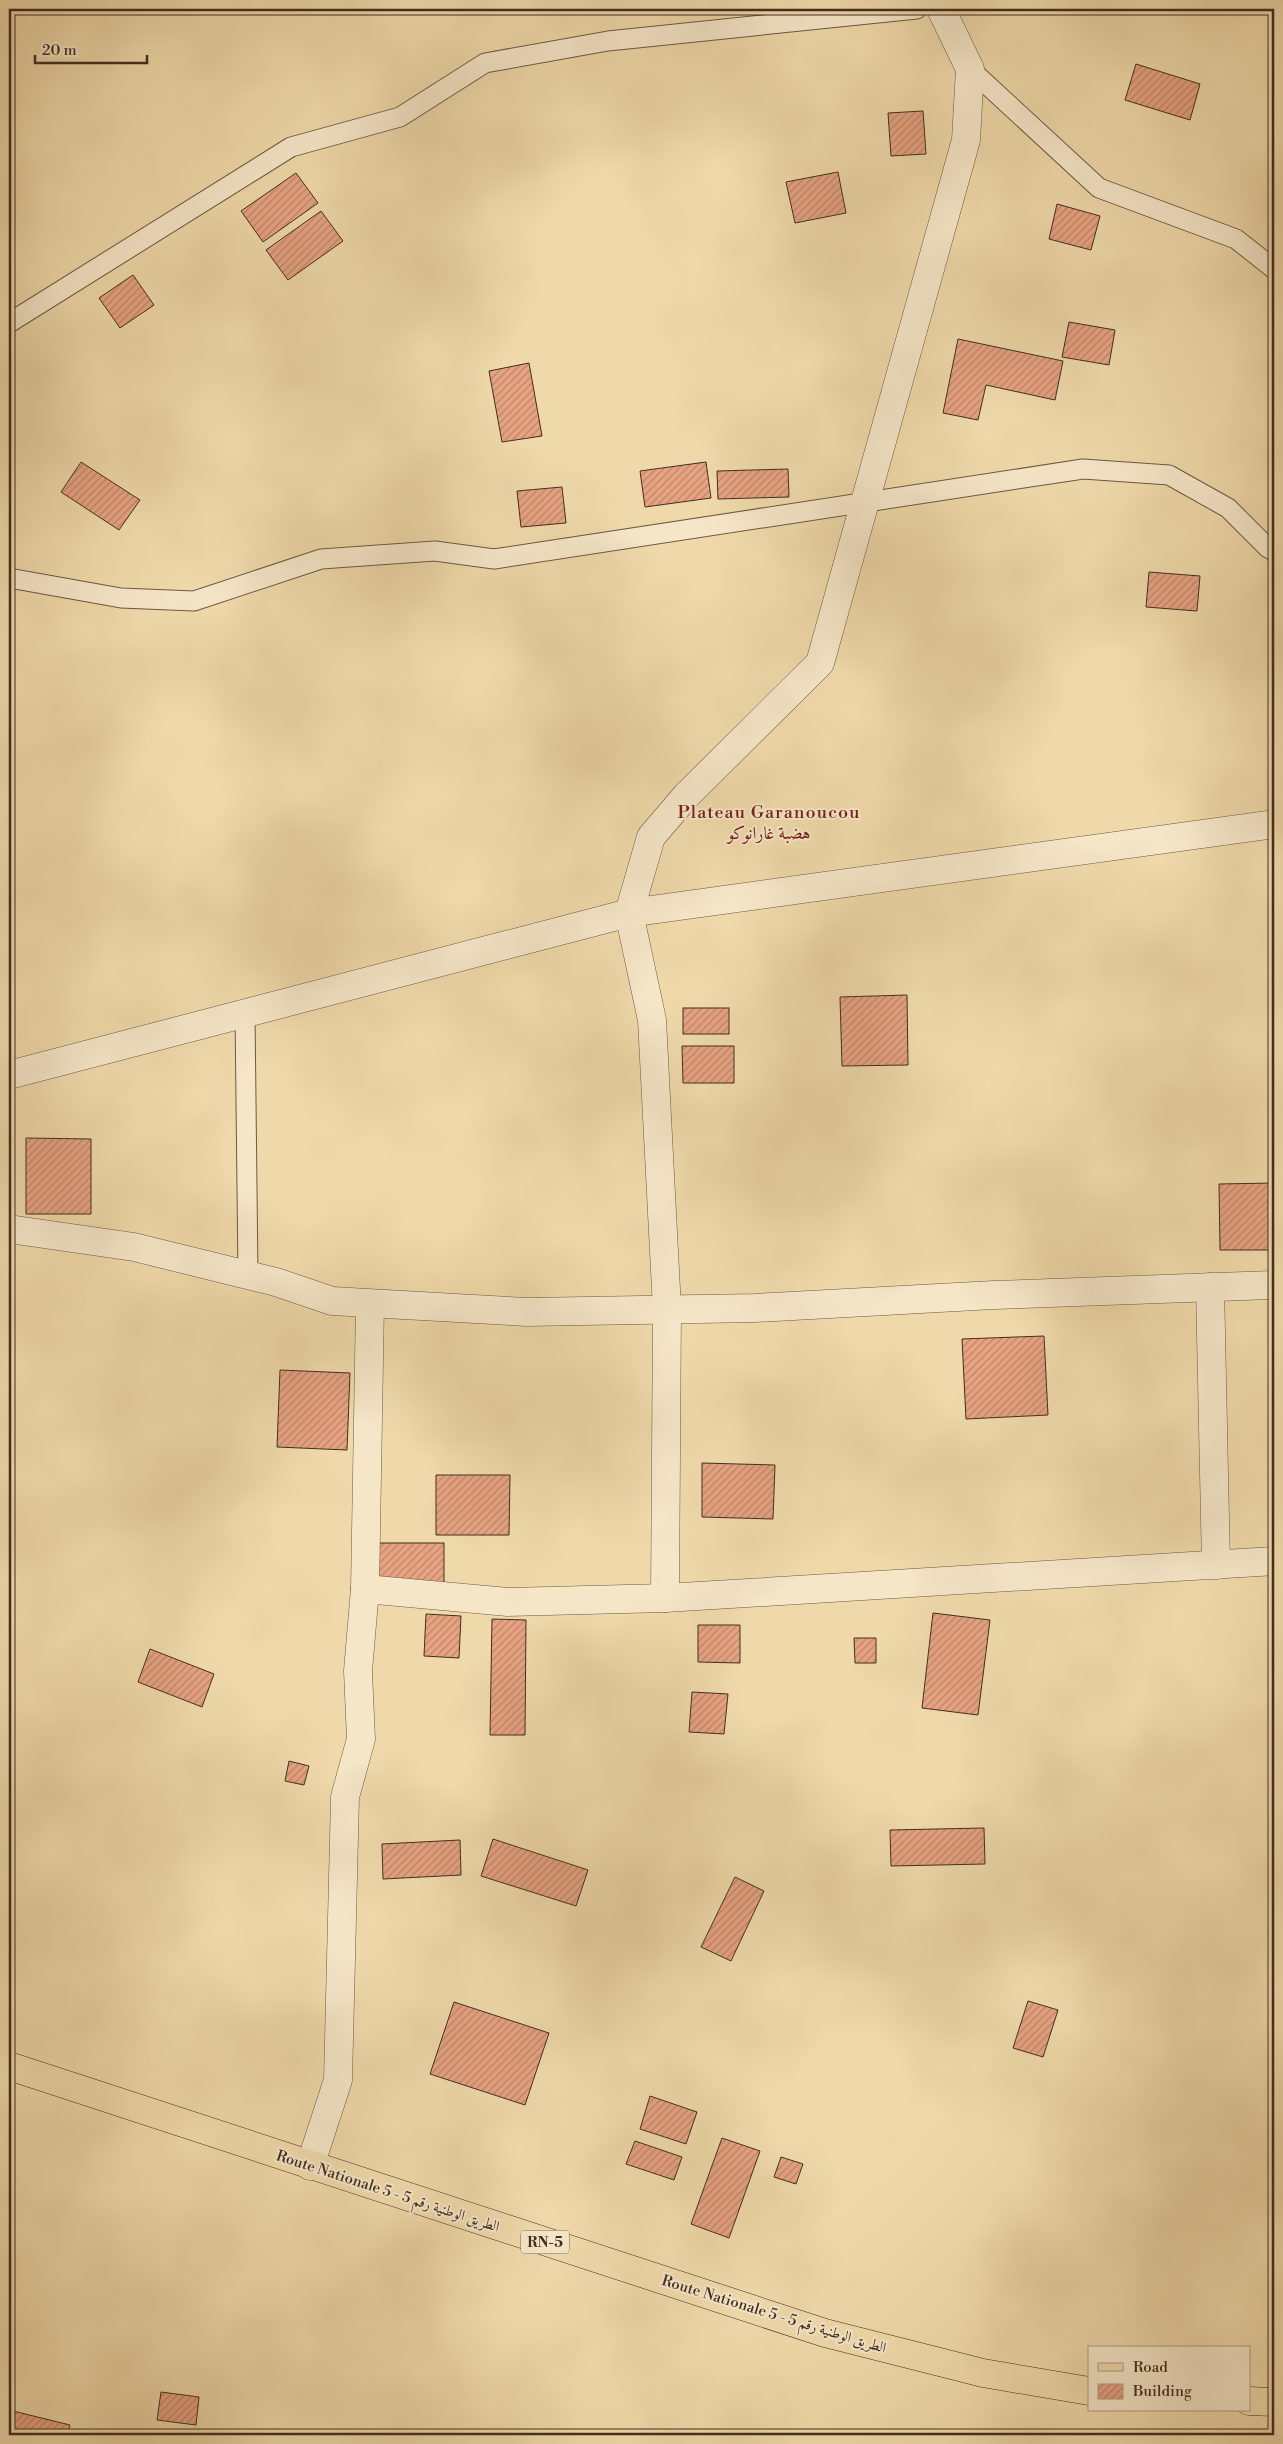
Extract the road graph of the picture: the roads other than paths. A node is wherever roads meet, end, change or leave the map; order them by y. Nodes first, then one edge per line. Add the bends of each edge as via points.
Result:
1 (918, 9) edge
2 (941, 9) edge
3 (970, 69) junction
4 (1274, 269) edge
5 (9, 323) edge
6 (865, 502) junction
7 (1274, 551) edge
8 (9, 578) edge
9 (1274, 824) edge
10 (629, 913) junction
11 (245, 1013) junction
12 (9, 1075) edge
13 (9, 1229) edge
14 (248, 1275) junction
15 (1274, 1285) edge
16 (1210, 1287) junction
17 (370, 1304) junction
18 (667, 1309) junction
19 (1274, 1561) edge
20 (1216, 1564) junction
21 (365, 1589) junction
22 (665, 1598) junction
23 (9, 2066) edge
24 (310, 2166) junction
25 (1088, 2391) edge
26 (1250, 2401) edge
27 (1274, 2402) edge

1 - 5 lane via 608,41 485,63 400,117 291,147
2 - 3 street
3 - 4 lane via 1099,188 1236,239
3 - 6 street via 966,140
6 - 7 lane via 1083,469 1169,475 1228,508
6 - 8 lane via 494,558 436,550 321,559 194,601 120,598
6 - 10 street via 820,664 686,796 651,837
9 - 10 street
10 - 11 street
10 - 18 street via 652,1020
11 - 12 street
11 - 14 lane
13 - 14 street via 134,1247
14 - 17 street via 332,1301
15 - 16 street
16 - 18 street via 755,1308
16 - 20 street
17 - 18 street via 527,1312
17 - 21 street
18 - 22 street
19 - 20 street
20 - 22 street
21 - 22 street via 508,1602
21 - 24 street via 358,1671 361,1739 345,1797 338,2080
23 - 24 main road, Route Nationale 5 - الطريق الوطنية رقم 5 / RN-5
24 - 25 main road, Route Nationale 5 - الطريق الوطنية رقم 5 / RN-5 via 825,2333 983,2373
26 - 27 main road

